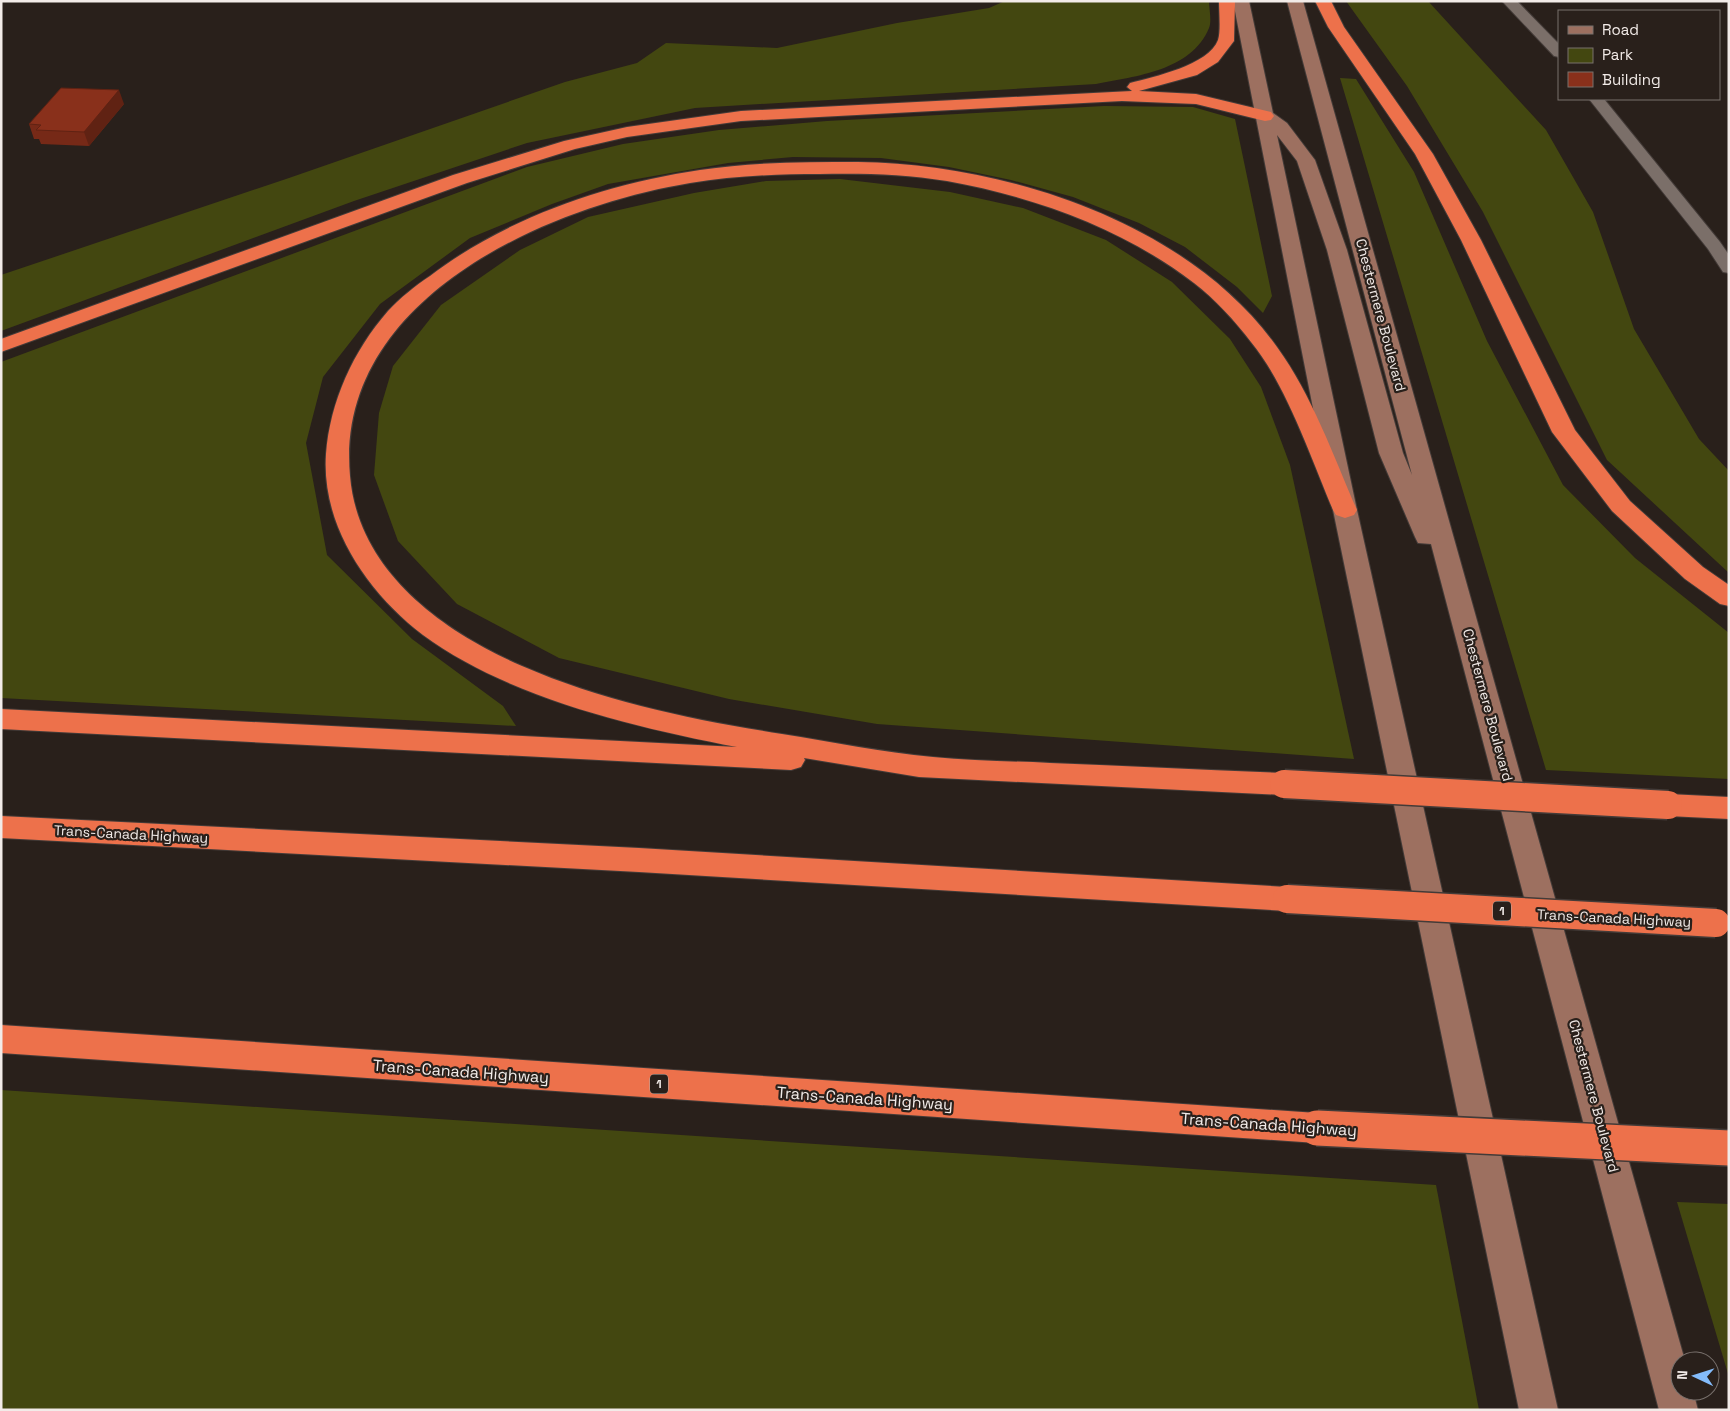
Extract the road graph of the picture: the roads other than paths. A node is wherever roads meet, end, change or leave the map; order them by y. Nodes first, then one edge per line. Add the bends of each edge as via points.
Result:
1 (1228, 1) edge
2 (1241, 1) edge
3 (1295, 1) edge
4 (1323, 1) edge
5 (1509, 1) edge
6 (1558, 52) edge
7 (1053, 99) junction
8 (1597, 100) edge
9 (1265, 116) junction
10 (1729, 268) edge
11 (1, 346) edge
12 (1345, 510) junction
13 (1729, 598) edge
14 (1467, 628) junction
15 (1, 719) edge
16 (936, 768) junction
17 (1729, 808) edge
18 (1, 827) edge
19 (1722, 924) edge
20 (1, 1039) edge
21 (1729, 1148) edge
22 (1539, 1410) edge
23 (1679, 1410) edge

1 - 7 highway via 1226,41 1212,58 1191,71 1133,88
2 - 9 main road
3 - 14 main road, Chestermere Boulevard
4 - 13 highway via 1336,27 1424,154 1471,240 1564,432 1621,506 1694,573
5 - 6 lane
7 - 9 highway via 1122,96 1196,99
7 - 11 highway via 741,116 570,144 460,179
8 - 10 lane
9 - 12 main road
9 - 14 main road via 1281,127 1306,160 1337,250 1391,453
12 - 16 highway via 1299,405 1268,349 1203,279 1157,250 1075,208 964,178 906,170 746,170 685,178 632,190 584,204 490,246 443,274 398,312 366,354 348,397 338,442 337,490 350,528 372,569 409,608 461,646 513,674 577,697 651,719 700,729
12 - 22 main road
14 - 23 main road, Chestermere Boulevard
15 - 16 highway
16 - 17 highway, bridge
18 - 19 highway, Trans-Canada Highway / 1, bridge via 639,860
20 - 21 highway, Trans-Canada Highway / 1, bridge via 1317,1128

